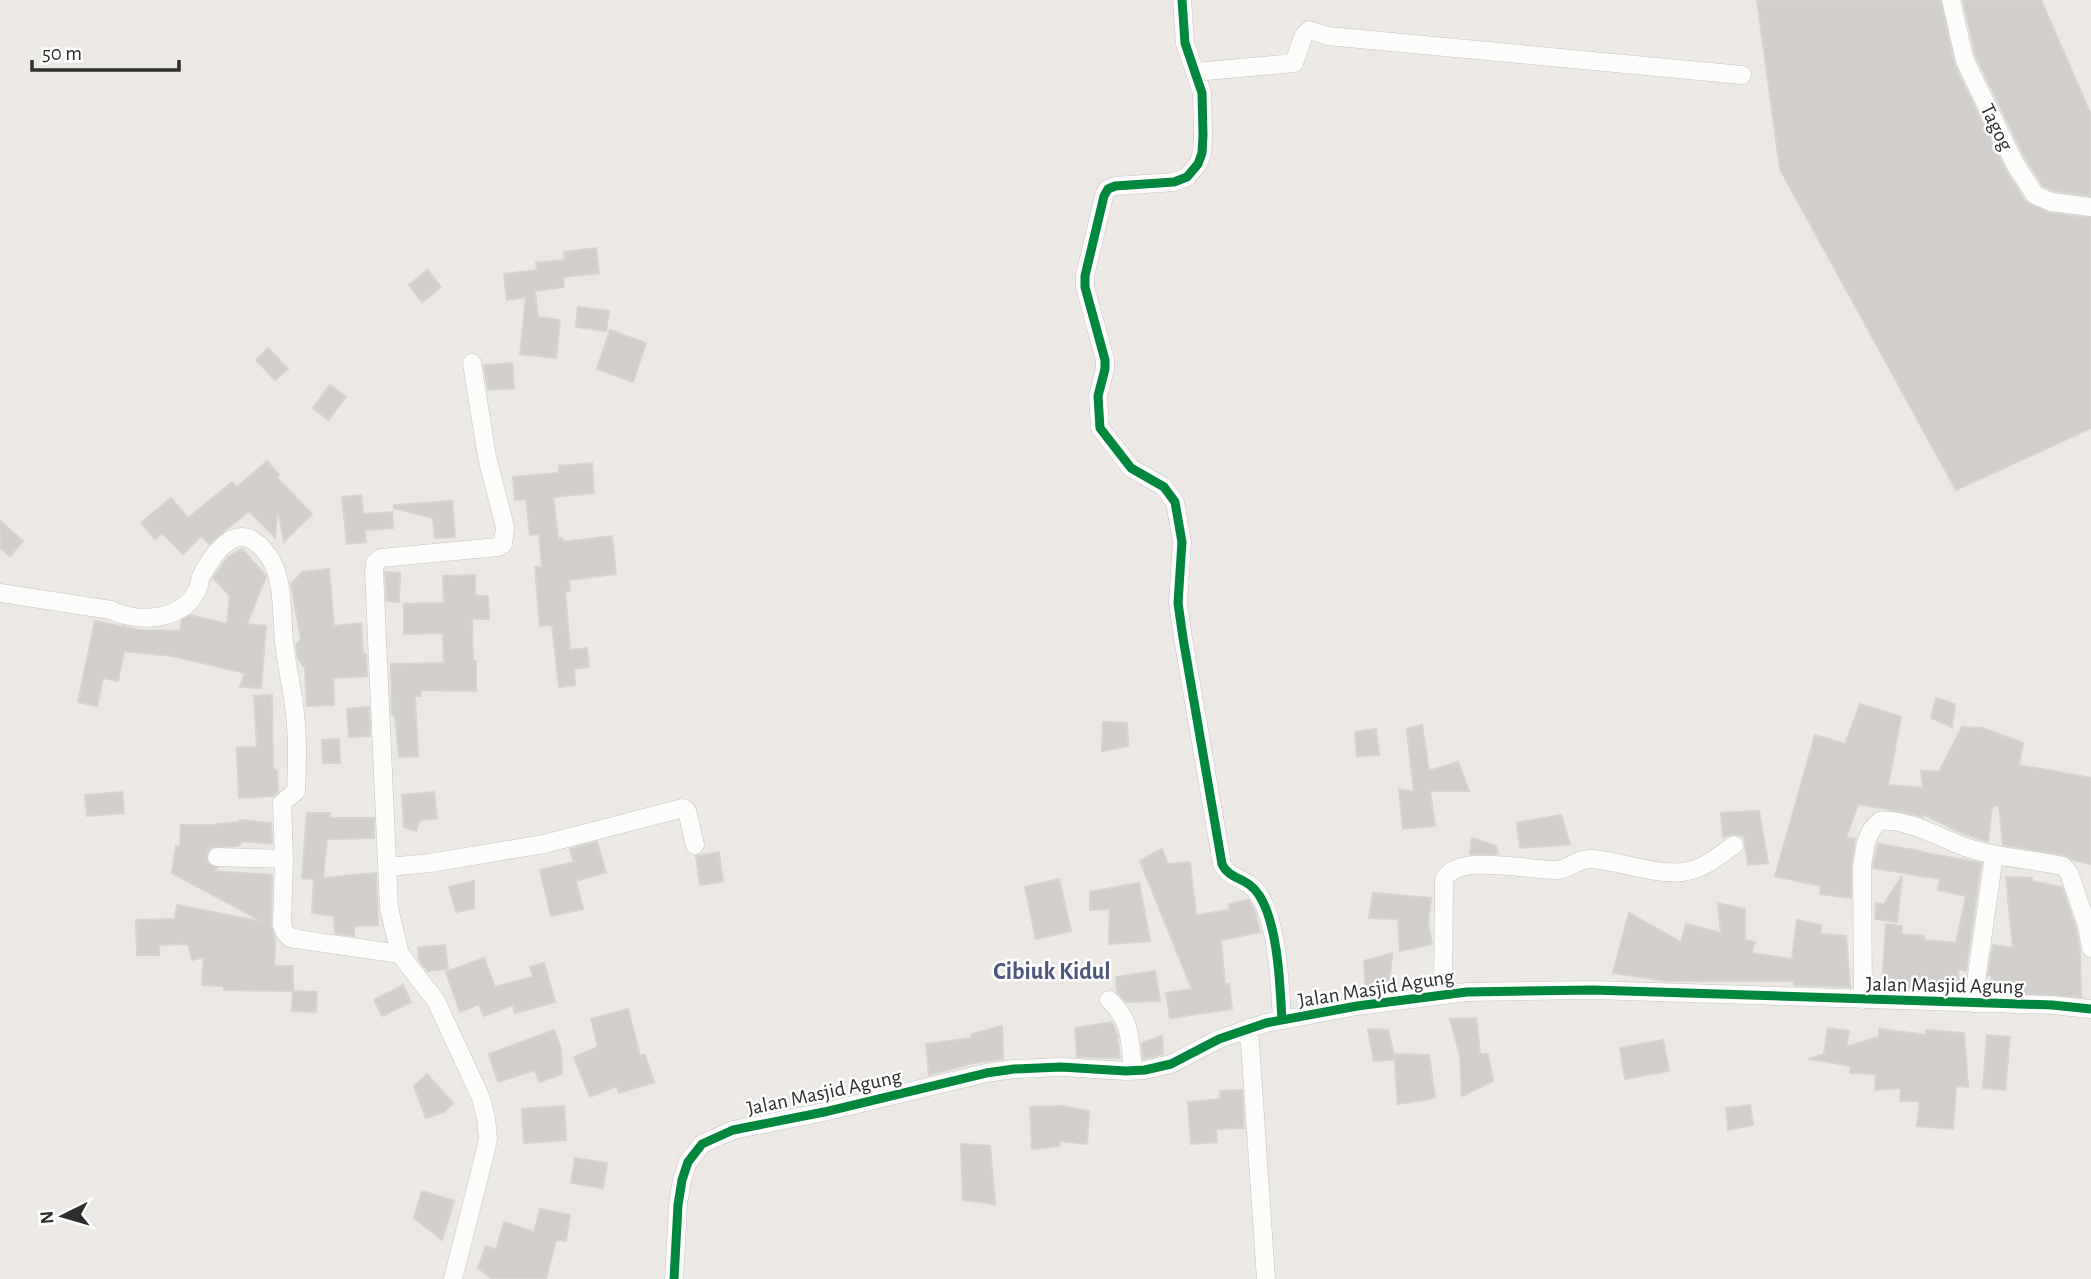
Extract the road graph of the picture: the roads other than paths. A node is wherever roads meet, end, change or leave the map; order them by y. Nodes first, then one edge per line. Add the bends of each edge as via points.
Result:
1 (1182, 0) edge
2 (1951, 0) edge
3 (1196, 72) junction
4 (1742, 75) dead end
5 (2091, 207) edge
6 (472, 363) dead end
7 (0, 593) edge
8 (695, 845) dead end
9 (1734, 845) dead end
10 (1994, 855) junction
11 (217, 857) dead end
12 (284, 859) junction
13 (388, 867) junction
14 (2091, 948) edge
15 (400, 954) junction
16 (1443, 993) junction
17 (1109, 1000) dead end
18 (1863, 1000) junction
19 (1973, 1003) junction
20 (2091, 1009) edge
21 (1282, 1020) junction
22 (1249, 1028) junction
23 (1133, 1071) junction
24 (453, 1279) edge
25 (674, 1279) edge
26 (1266, 1279) edge

1 - 3 street via 1185,43
2 - 5 street, Tagog via 1965,61 2035,195
3 - 4 street via 1294,63 1309,30 1328,36
3 - 21 street via 1202,93 1203,135 1198,164 1181,180 1108,189 1085,287 1105,360 1098,396 1100,428 1131,468 1164,487 1175,502 1182,542 1178,603 1222,864 1228,874 1252,885 1269,917
6 - 13 street via 505,540 498,547 391,556 375,563
7 - 12 street via 154,619 186,606 207,568 230,540 248,538 266,552 279,587 296,726 296,791 282,803
8 - 13 street via 683,808 544,844
9 - 16 street via 1707,864 1680,872 1588,859 1554,870 1501,864 1455,868 1444,880
10 - 14 street via 2067,869
10 - 18 street via 1913,826 1889,820 1875,825 1862,867
10 - 19 street
11 - 12 street
12 - 15 street via 282,925 290,937
13 - 15 street via 389,908
15 - 24 street via 436,1001 486,1118 488,1139
16 - 18 street, Jalan Masjid Agung via 1593,990
16 - 21 street, Jalan Masjid Agung
17 - 23 street via 1126,1021
18 - 19 street, Jalan Masjid Agung
19 - 20 street, Jalan Masjid Agung
21 - 22 street, Jalan Masjid Agung
22 - 23 street, Jalan Masjid Agung via 1171,1064
22 - 26 street
23 - 25 street, Jalan Masjid Agung via 1014,1069 733,1130 702,1144 688,1162 678,1205

